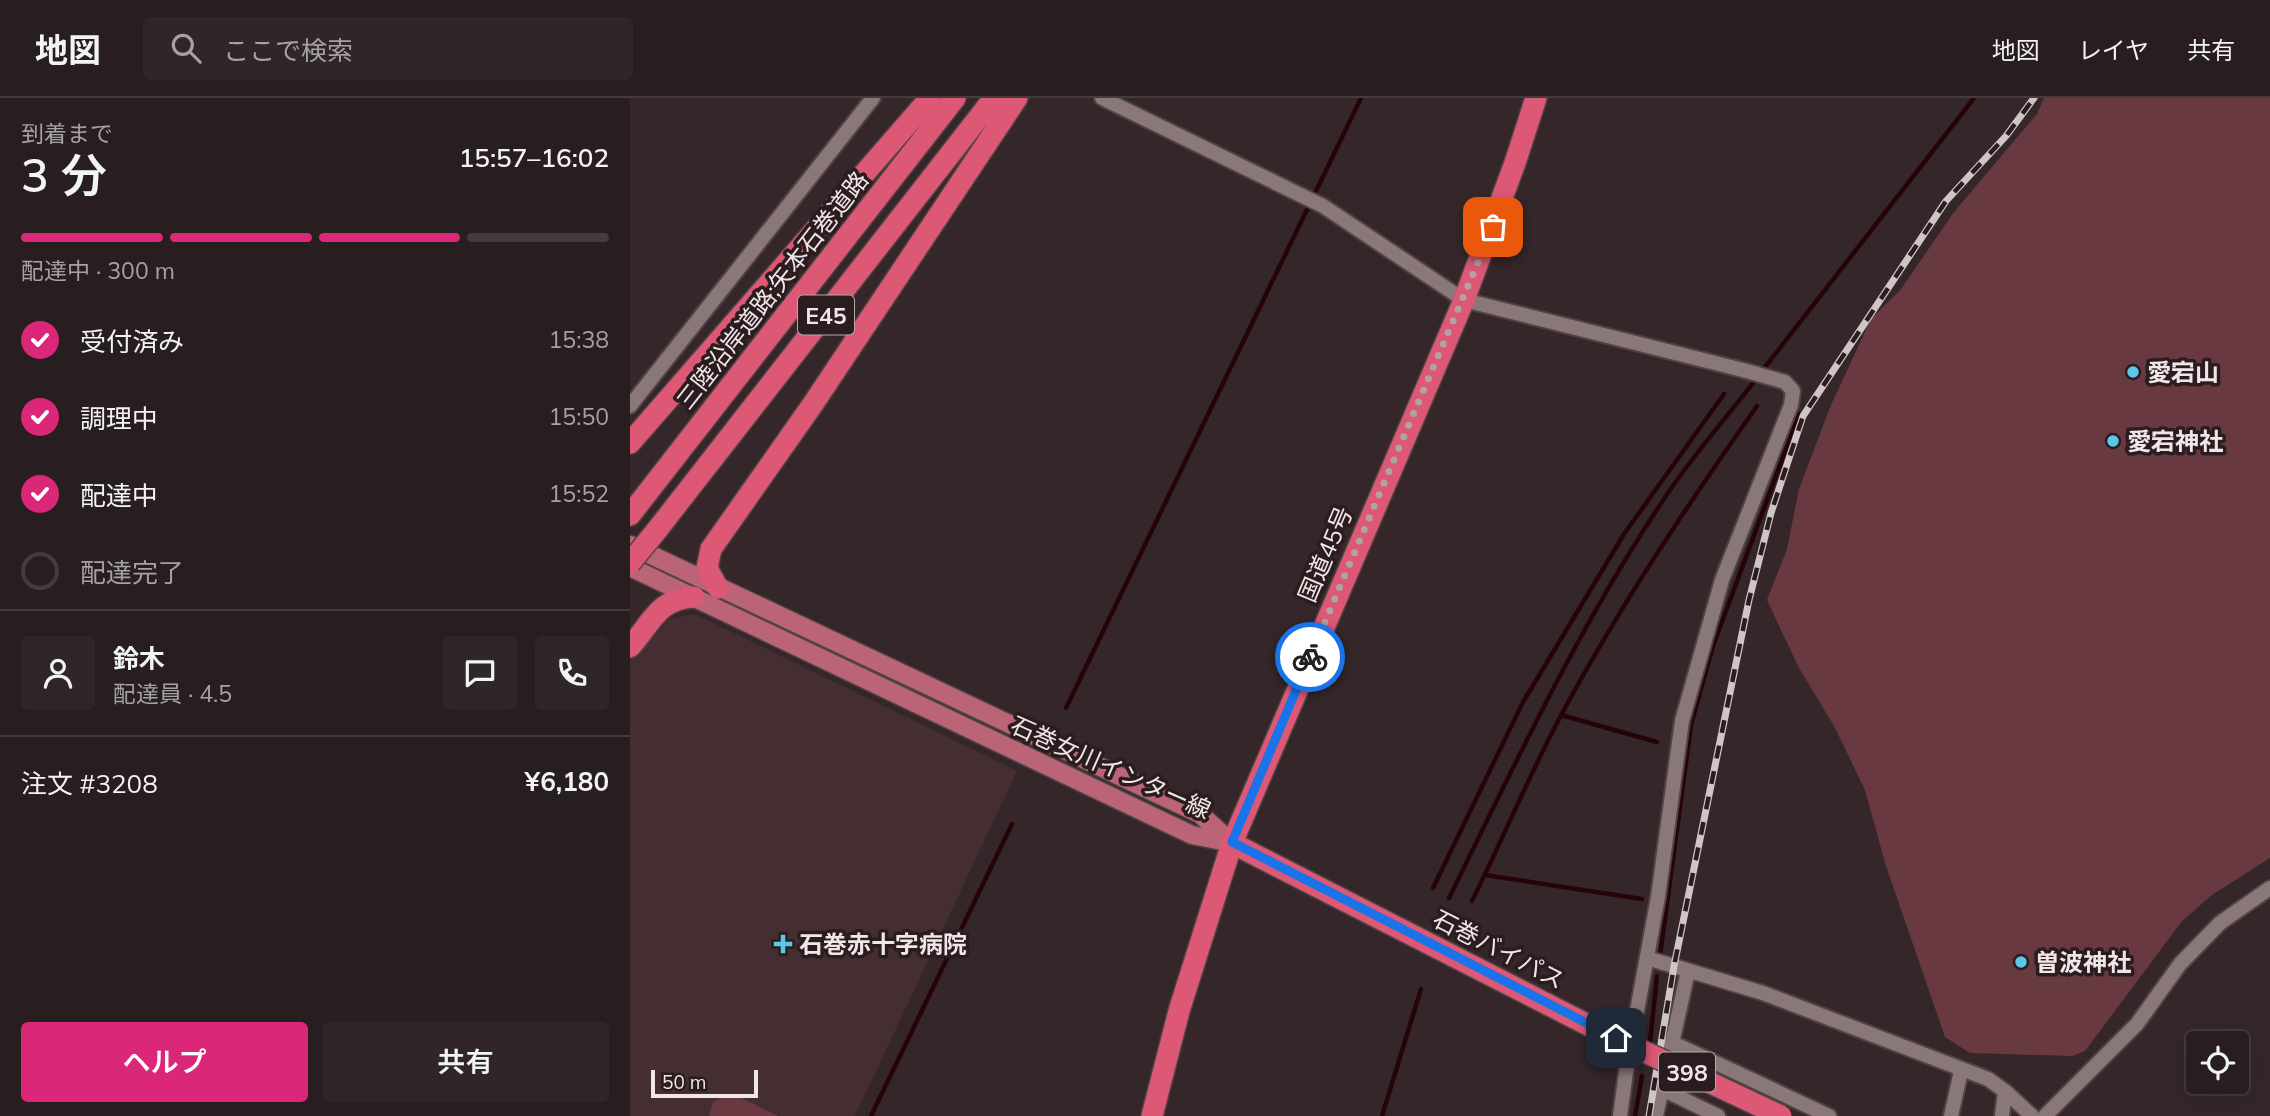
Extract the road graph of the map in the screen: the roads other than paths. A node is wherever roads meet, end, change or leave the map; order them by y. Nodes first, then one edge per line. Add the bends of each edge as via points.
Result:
1 (873, 98) edge
2 (930, 98) edge
3 (955, 98) edge
4 (994, 98) edge
5 (1017, 98) edge
6 (1102, 98) edge
7 (1536, 98) edge
8 (1464, 300) junction
9 (630, 406) edge
10 (630, 443) edge
11 (630, 515) edge
12 (630, 545) edge
13 (630, 565) edge
14 (718, 588) junction
15 (694, 597) junction
16 (630, 647) edge
17 (1232, 842) junction
18 (2270, 888) edge
19 (1647, 958) junction
20 (1688, 971) junction
21 (1671, 1042) junction
22 (1961, 1071) junction
23 (1662, 1089) junction
24 (2006, 1091) junction
25 (1152, 1116) edge
26 (1620, 1116) edge
27 (1656, 1116) edge
28 (1718, 1116) edge
29 (1782, 1116) edge
30 (1829, 1116) edge
31 (1951, 1116) edge
32 (2001, 1116) edge
33 (2032, 1116) edge
34 (2045, 1116) edge

1 - 9 street
2 - 10 highway
3 - 11 highway, 三陸沿岸道路;矢本石巻道路 / E45
4 - 13 highway, E45, bridge
5 - 14 highway via 711,549 707,568
6 - 8 street via 1311,201
7 - 8 highway, 国道45号
8 - 17 highway, 国道45号
8 - 19 street via 1772,378 1793,391 1722,580 1688,697
12 - 14 main road, 石巻女川インター線
13 - 15 main road, 石巻女川インター線
14 - 17 main road, 石巻女川インター線 via 1200,814
15 - 16 highway via 674,598 662,606
15 - 17 main road, 石巻女川インター線 via 1192,835
17 - 25 highway, 国道45号 via 1179,1010
17 - 29 highway, 石巻バイパス / 398, bridge via 1592,1027
18 - 34 street via 2220,923 2180,964 2137,1024
19 - 20 street
19 - 26 street
20 - 21 street
20 - 22 street via 1763,993
21 - 23 street
21 - 30 street
22 - 24 street via 1988,1079
22 - 31 street
23 - 27 street
23 - 28 street
24 - 32 street
24 - 33 street

